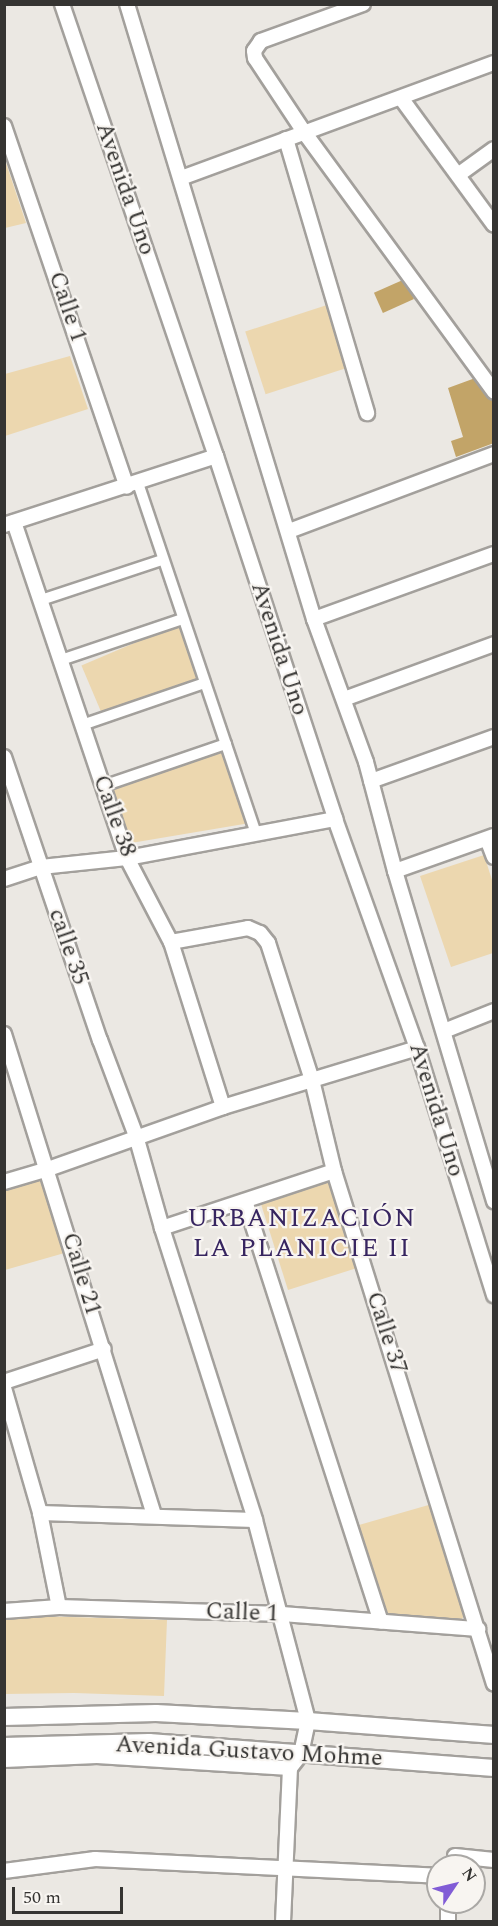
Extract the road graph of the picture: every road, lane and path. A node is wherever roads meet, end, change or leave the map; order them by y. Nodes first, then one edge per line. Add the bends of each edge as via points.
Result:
1 (62, 4) edge
2 (127, 4) edge
3 (363, 4) edge
4 (494, 63) edge
5 (401, 98) junction
6 (4, 126) edge
7 (304, 132) junction
8 (286, 139) junction
9 (494, 149) edge
10 (9, 156) edge
11 (458, 175) junction
12 (181, 178) junction
13 (494, 225) edge
14 (494, 392) edge
15 (367, 413) dead end
16 (494, 454) edge
17 (216, 456) junction
18 (133, 485) junction
19 (9, 524) edge
20 (289, 531) junction
21 (494, 554) edge
22 (162, 560) junction
23 (41, 600) junction
24 (183, 619) junction
25 (314, 619) junction
26 (494, 644) edge
27 (61, 660) junction
28 (205, 683) junction
29 (344, 699) junction
30 (82, 724) junction
31 (494, 737) edge
32 (226, 744) junction
33 (4, 757) edge
34 (371, 781) junction
35 (103, 786) junction
36 (335, 819) junction
37 (256, 834) junction
38 (490, 837) edge
39 (494, 856) edge
40 (127, 858) junction
41 (41, 867) junction
42 (395, 871) junction
43 (4, 879) edge
44 (171, 942) junction
45 (494, 1011) edge
46 (444, 1031) junction
47 (4, 1034) edge
48 (417, 1048) junction
49 (312, 1080) junction
50 (223, 1107) junction
51 (136, 1136) junction
52 (48, 1169) junction
53 (334, 1171) junction
54 (4, 1182) edge
55 (245, 1201) junction
56 (494, 1202) edge
57 (162, 1228) junction
58 (494, 1295) edge
59 (104, 1349) junction
60 (4, 1382) edge
61 (4, 1388) edge
62 (39, 1513) junction
63 (154, 1515) junction
64 (255, 1520) junction
65 (59, 1607) junction
66 (4, 1611) edge
67 (282, 1614) junction
68 (381, 1622) junction
69 (478, 1629) junction
70 (494, 1684) edge
71 (4, 1717) edge
72 (308, 1721) junction
73 (494, 1735) edge
74 (4, 1746) edge
75 (301, 1754) junction
76 (4, 1760) edge
77 (290, 1768) junction
78 (494, 1768) edge
79 (288, 1868) junction
80 (4, 1871) edge
81 (426, 1875) edge
82 (284, 1922) edge

1 - 17 street, Avenida Uno
2 - 12 street, Avenida Uno
3 - 7 street via 261,41 254,51 260,69
4 - 5 street
5 - 7 street
5 - 11 street
6 - 10 street, Calle 1
7 - 8 street
7 - 14 street
8 - 12 street
8 - 15 street
9 - 11 street
10 - 18 street, Calle 1
11 - 13 street
12 - 20 street, Avenida Uno
16 - 20 street
17 - 18 street
17 - 36 street, Avenida Uno
18 - 19 street
18 - 22 street
19 - 23 street, Calle 38
20 - 25 street, Avenida Uno
21 - 25 street
22 - 23 street
22 - 24 street
23 - 27 street, Calle 38
24 - 27 street
24 - 28 street
25 - 29 street, Avenida Uno
26 - 29 street
27 - 30 street, Calle 38
28 - 30 street
28 - 32 street
29 - 34 street, Avenida Uno
30 - 35 street, Calle 38
31 - 34 street
32 - 35 street
32 - 37 street
33 - 41 street, calle 35
34 - 42 street, Avenida Uno
35 - 40 street, Calle 38
36 - 37 street
36 - 48 street, Avenida Uno
37 - 40 street
38 - 39 street
38 - 42 street
40 - 41 street
40 - 44 street, Calle 38
41 - 43 street
41 - 51 street, calle 35
42 - 46 street, Avenida Uno
44 - 49 street, Calle 37 via 248,928 260,933 268,943
44 - 50 street, Calle 38
45 - 46 street
46 - 56 street, Avenida Uno
47 - 52 street, Calle 21
48 - 49 street
48 - 58 street, Avenida Uno
49 - 50 street
49 - 53 street, Calle 37
50 - 51 street
51 - 52 street
51 - 57 street, calle 35
52 - 54 street
52 - 59 street, Calle 21
53 - 55 street
53 - 69 street, Calle 37
55 - 57 street
55 - 68 street
57 - 64 street, calle 35
59 - 60 street
59 - 63 street, Calle 21
61 - 62 street
62 - 63 street
62 - 65 street
63 - 64 street
64 - 67 street, calle 35
65 - 66 street, Calle 1
65 - 67 street, Calle 1
67 - 68 street, Calle 1
67 - 72 street, calle 35
68 - 69 street, Calle 1
69 - 70 street, Calle 37
71 - 72 street, Avenida Gustavo Mohme via 156,1713
72 - 73 street, Avenida Gustavo Mohme
72 - 75 street
74 - 75 street, Avenida Gustavo Mohme via 149,1742
75 - 77 street
75 - 78 street, Avenida Gustavo Mohme
76 - 77 street via 97,1756
77 - 79 street
79 - 80 street via 95,1859
79 - 81 street
79 - 82 street

